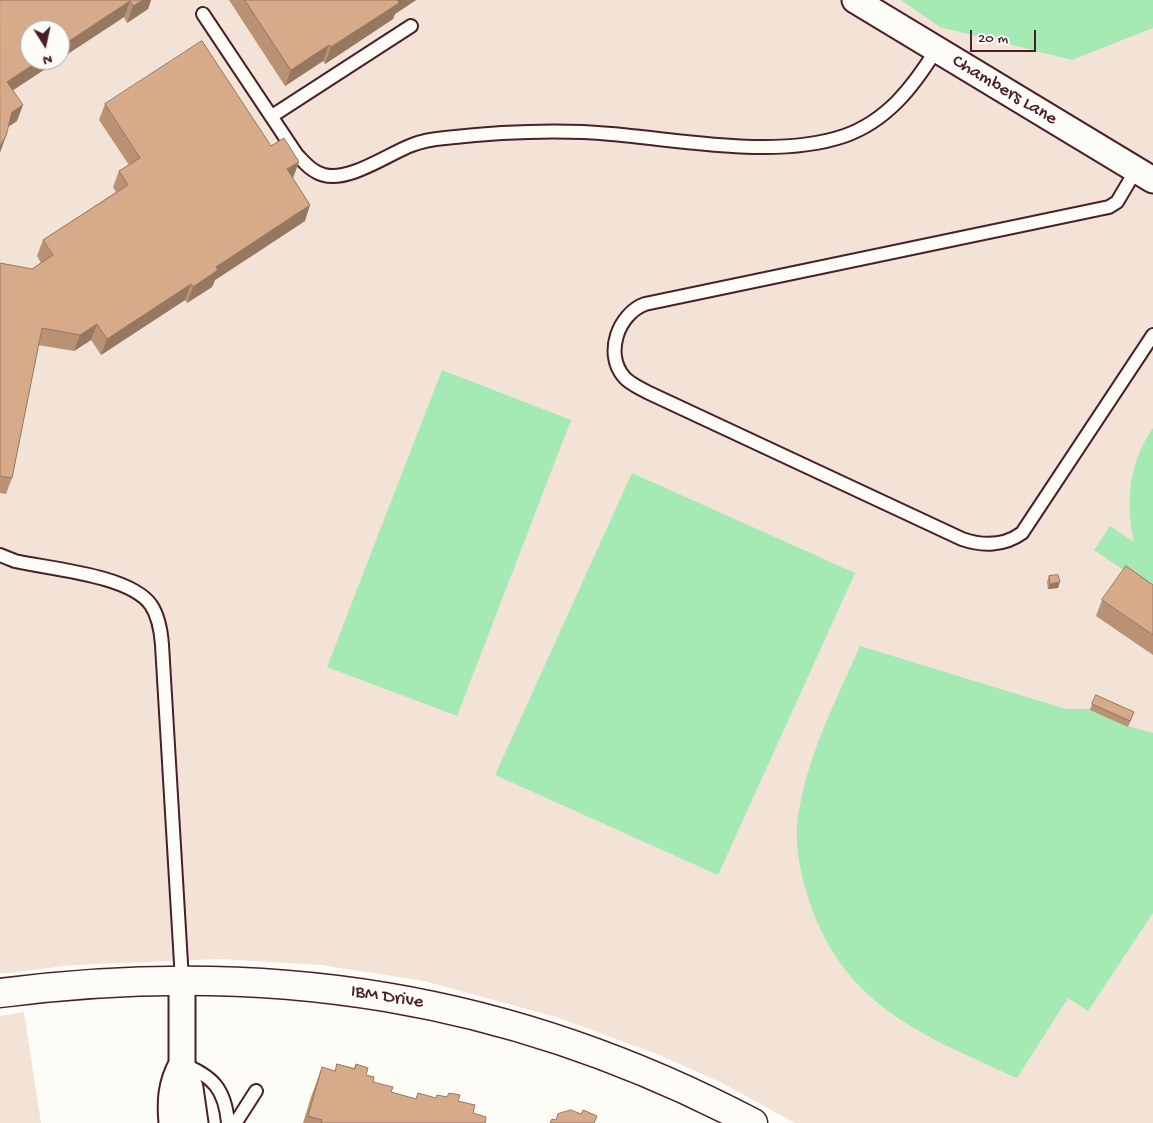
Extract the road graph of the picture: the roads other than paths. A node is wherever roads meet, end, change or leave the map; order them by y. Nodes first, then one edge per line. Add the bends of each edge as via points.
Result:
1 (855, 0) edge
2 (204, 14) dead end
3 (411, 26) dead end
4 (936, 50) junction
5 (272, 116) junction
6 (1144, 175) edge
7 (1153, 335) edge
8 (0, 555) edge
9 (182, 980) junction
10 (0, 993) edge
11 (182, 1064) junction
12 (256, 1091) dead end
13 (172, 1123) edge
14 (195, 1123) edge
15 (229, 1123) edge
16 (753, 1123) edge

1 - 4 street, Chambers Lane
2 - 5 lane
3 - 5 lane
4 - 5 lane via 910,90 876,119 845,136 799,145 706,143 610,134 506,132 422,142 345,175 332,176 317,173 306,165
4 - 6 street, Chambers Lane
6 - 7 lane via 1109,207 645,304 630,312 621,324 616,353 624,377 647,392 962,539 991,544 1016,537 1025,528
8 - 9 lane via 125,585 145,598 155,614 162,645
9 - 10 street, IBM Drive via 81,984
9 - 11 street
9 - 16 street, IBM Drive via 336,989 411,1000 501,1021 588,1049
11 - 13 street via 175,1076 171,1095
11 - 14 street via 190,1088
11 - 15 lane via 206,1075 220,1090
12 - 15 lane via 238,1119

